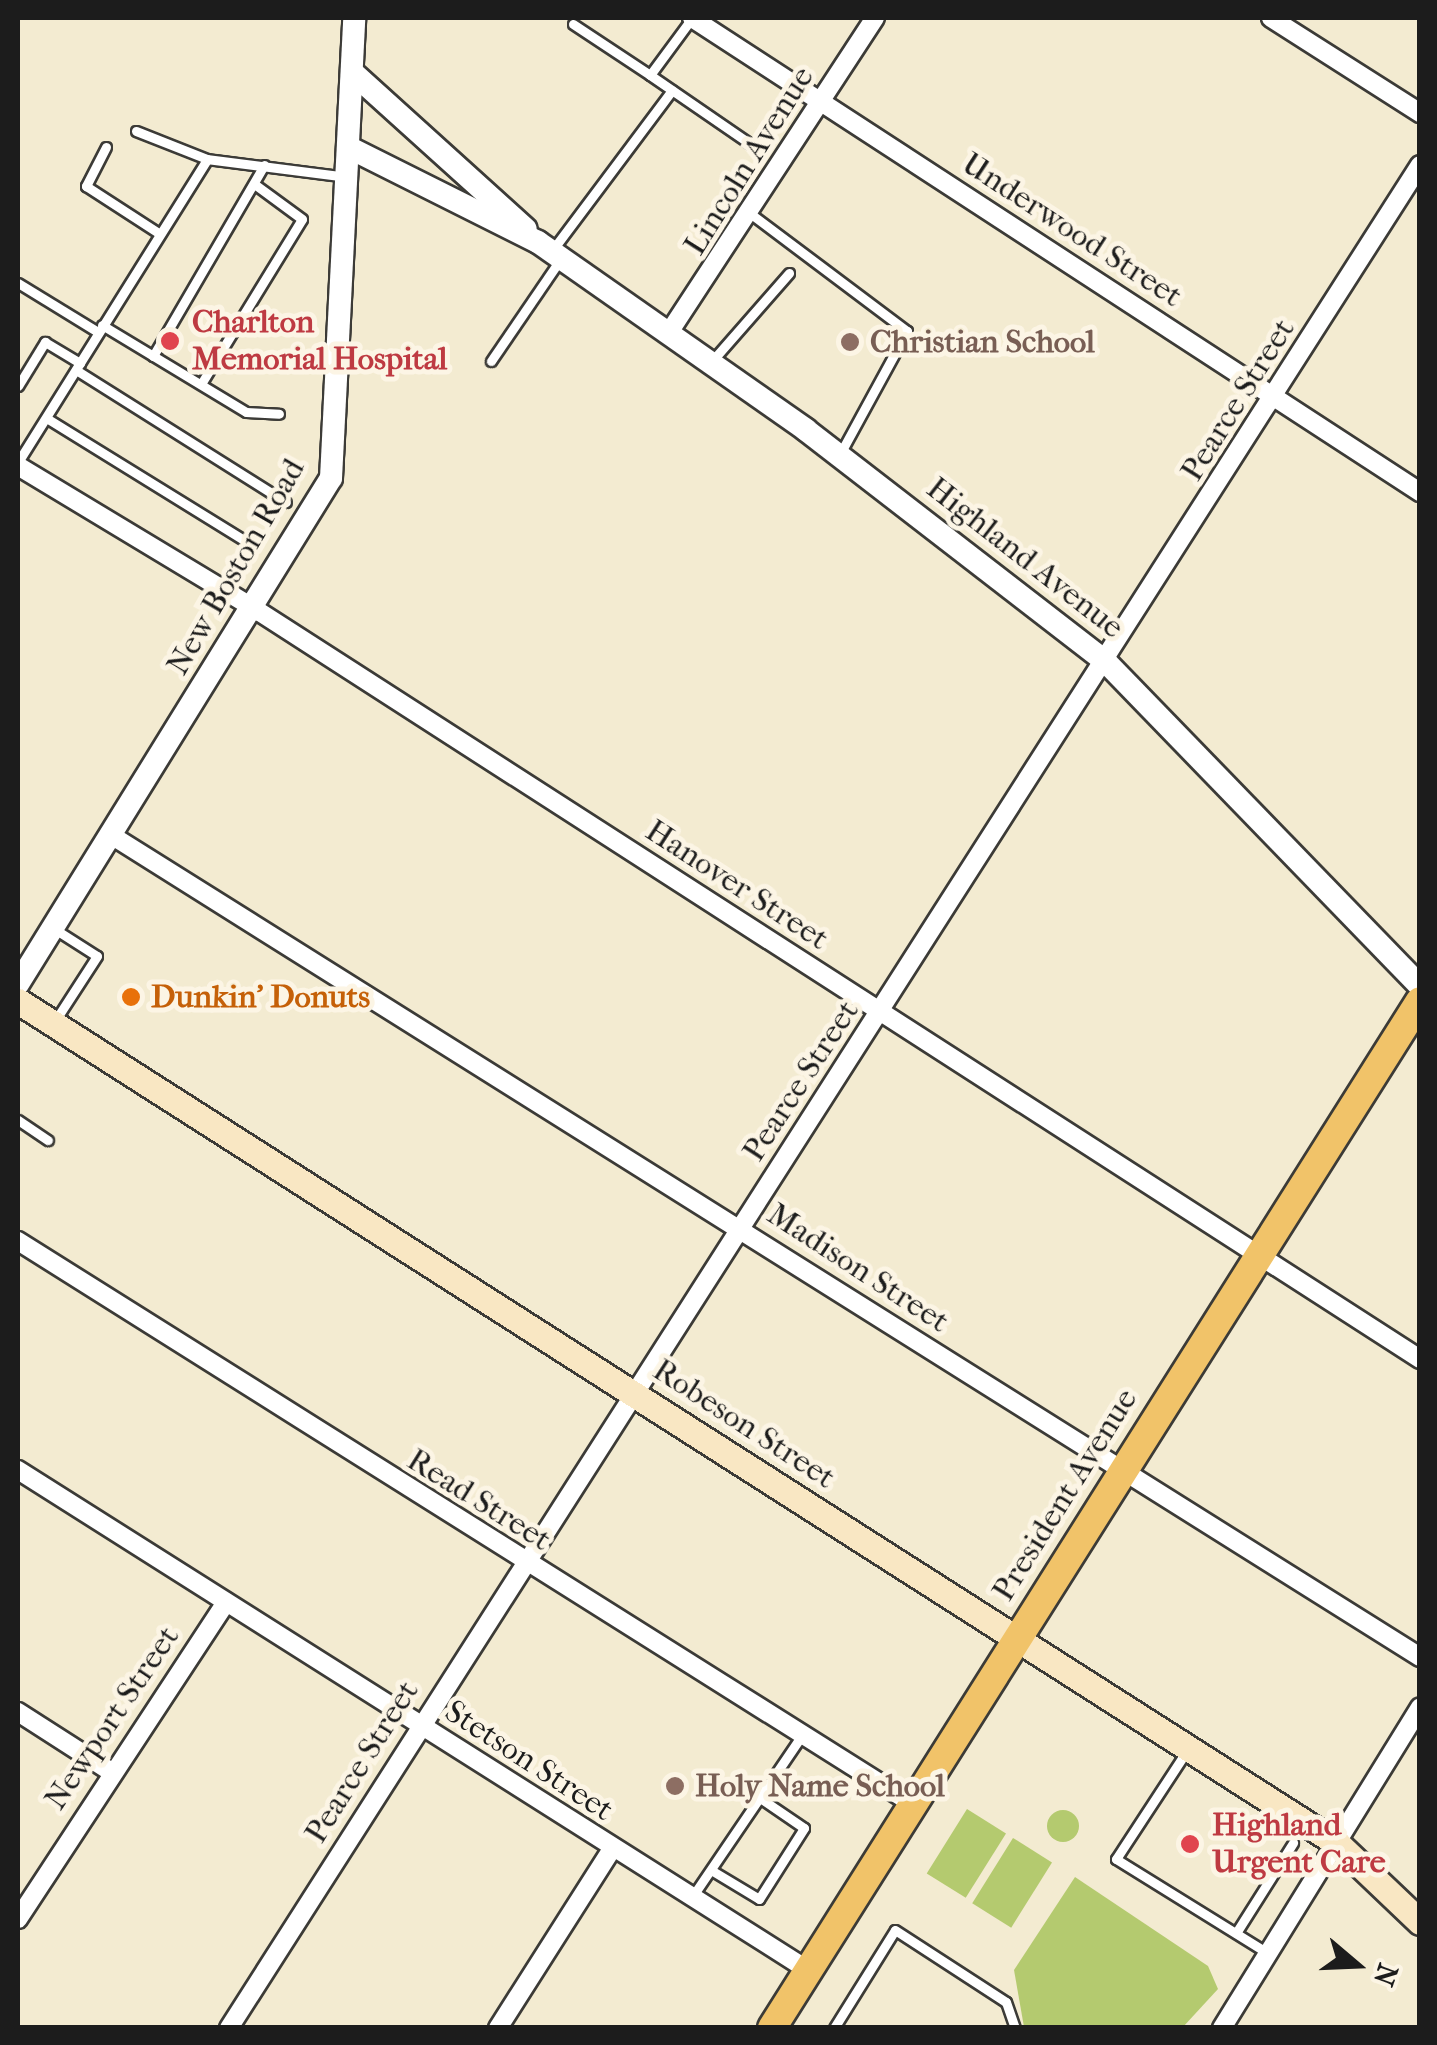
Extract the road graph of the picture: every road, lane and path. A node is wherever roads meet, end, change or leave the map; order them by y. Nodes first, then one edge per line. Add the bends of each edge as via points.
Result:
1 (354, 18) edge
2 (692, 18) edge
3 (875, 18) edge
4 (1270, 18) edge
5 (573, 24) dead end
6 (352, 72) junction
7 (650, 75) junction
8 (672, 90) junction
9 (822, 102) junction
10 (1420, 113) edge
11 (136, 131) dead end
12 (106, 147) dead end
13 (352, 149) junction
14 (759, 150) dead end
15 (207, 159) junction
16 (264, 165) junction
17 (1420, 165) edge
18 (350, 177) junction
19 (257, 186) junction
20 (751, 214) junction
21 (158, 232) junction
22 (550, 251) junction
23 (789, 273) dead end
24 (18, 283) edge
25 (100, 329) junction
26 (668, 334) junction
27 (153, 356) junction
28 (492, 361) dead end
29 (711, 363) junction
30 (78, 366) junction
31 (202, 384) junction
32 (18, 386) edge
33 (1274, 399) junction
34 (279, 414) dead end
35 (48, 418) junction
36 (840, 455) junction
37 (18, 464) edge
38 (1420, 492) edge
39 (286, 502) dead end
40 (250, 544) dead end
41 (256, 609) junction
42 (1106, 662) junction
43 (111, 835) junction
44 (53, 928) junction
45 (18, 984) edge
46 (1420, 986) edge
47 (18, 1001) edge
48 (1420, 1001) edge
49 (881, 1014) junction
50 (53, 1023) junction
51 (18, 1120) edge
52 (48, 1140) dead end
53 (742, 1229) junction
54 (18, 1241) edge
55 (1256, 1255) junction
56 (1420, 1359) edge
57 (636, 1394) junction
58 (18, 1470) edge
59 (1119, 1472) junction
60 (526, 1566) junction
61 (226, 1602) junction
62 (1017, 1638) junction
63 (1420, 1657) edge
64 (1420, 1707) edge
65 (18, 1712) edge
66 (419, 1726) junction
67 (802, 1736) junction
68 (1188, 1748) junction
69 (110, 1771) junction
70 (760, 1798) junction
71 (912, 1804) junction
72 (1293, 1843) dead end
73 (1338, 1844) junction
74 (612, 1849) junction
75 (711, 1870) junction
76 (691, 1900) junction
77 (18, 1919) edge
78 (1420, 1922) edge
79 (1236, 1934) junction
80 (1269, 1954) junction
81 (808, 1970) junction
82 (780, 2025) edge
83 (229, 2028) edge
84 (498, 2028) edge
85 (834, 2028) edge
86 (1014, 2028) edge
87 (1222, 2028) edge

1 - 6 street
2 - 7 lane
2 - 9 street, Underwood Street
3 - 9 street, Lincoln Avenue
4 - 10 street
5 - 7 lane
6 - 13 street, New Boston Road
6 - 22 street, Highland Avenue via 472,171
7 - 8 lane
8 - 14 lane
8 - 22 lane
9 - 20 street, Lincoln Avenue
9 - 33 street, Underwood Street
11 - 15 lane
12 - 21 lane via 86,186
13 - 18 street, New Boston Road
13 - 22 street, Highland Avenue
15 - 16 lane
15 - 21 lane
16 - 18 lane
16 - 19 lane
17 - 33 street, Pearce Street
18 - 41 street, New Boston Road via 331,478
19 - 27 lane
19 - 31 lane via 302,219
20 - 26 street, Lincoln Avenue
20 - 36 lane via 885,306 907,330
21 - 25 lane
22 - 26 street, Highland Avenue
22 - 28 lane
23 - 29 lane
24 - 25 lane
25 - 27 lane
25 - 30 lane
26 - 29 street, Highland Avenue
27 - 31 lane
29 - 36 street, Highland Avenue
30 - 32 lane via 45,342
30 - 35 lane
30 - 39 lane
31 - 34 lane via 246,412
33 - 38 street, Underwood Street
33 - 42 street, Pearce Street
35 - 37 lane
35 - 40 lane
36 - 42 street, Highland Avenue
37 - 41 street, Hanover Street
41 - 43 street, New Boston Road
41 - 49 street, Hanover Street
42 - 46 street, Highland Avenue
42 - 49 street, Pearce Street
43 - 44 street, New Boston Road
43 - 53 street, Madison Street
44 - 45 street, New Boston Road
44 - 50 lane via 97,956
47 - 50 main road, Robeson Street
48 - 55 main road, President Avenue
49 - 53 street, Pearce Street
49 - 55 street, Hanover Street
50 - 57 main road, Robeson Street
51 - 52 lane
53 - 57 street, Pearce Street
53 - 59 street, Madison Street
54 - 60 street, Read Street
55 - 56 street, Hanover Street
55 - 59 main road, President Avenue
57 - 60 street, Pearce Street
57 - 62 main road, Robeson Street
58 - 61 street, Stetson Street
59 - 62 main road, President Avenue
59 - 63 street, Madison Street
60 - 66 street, Pearce Street
60 - 67 street, Read Street
61 - 66 street, Stetson Street
61 - 69 street, Newport Street
62 - 68 main road, Robeson Street
62 - 71 main road, President Avenue
64 - 73 street
65 - 69 street
66 - 74 street, Stetson Street
66 - 83 street, Pearce Street
67 - 70 lane
67 - 71 street, Read Street
68 - 73 main road, Robeson Street
68 - 79 lane via 1116,1859
69 - 77 street, Newport Street
70 - 75 lane
70 - 75 lane via 804,1828 759,1900
71 - 81 main road, President Avenue
72 - 79 lane
73 - 78 main road, Robeson Street
73 - 80 street
74 - 76 street, Stetson Street
74 - 84 street
75 - 76 lane
76 - 81 street, Stetson Street
79 - 80 lane
80 - 87 street
81 - 82 main road, President Avenue
85 - 86 lane via 895,1930 1006,2002

